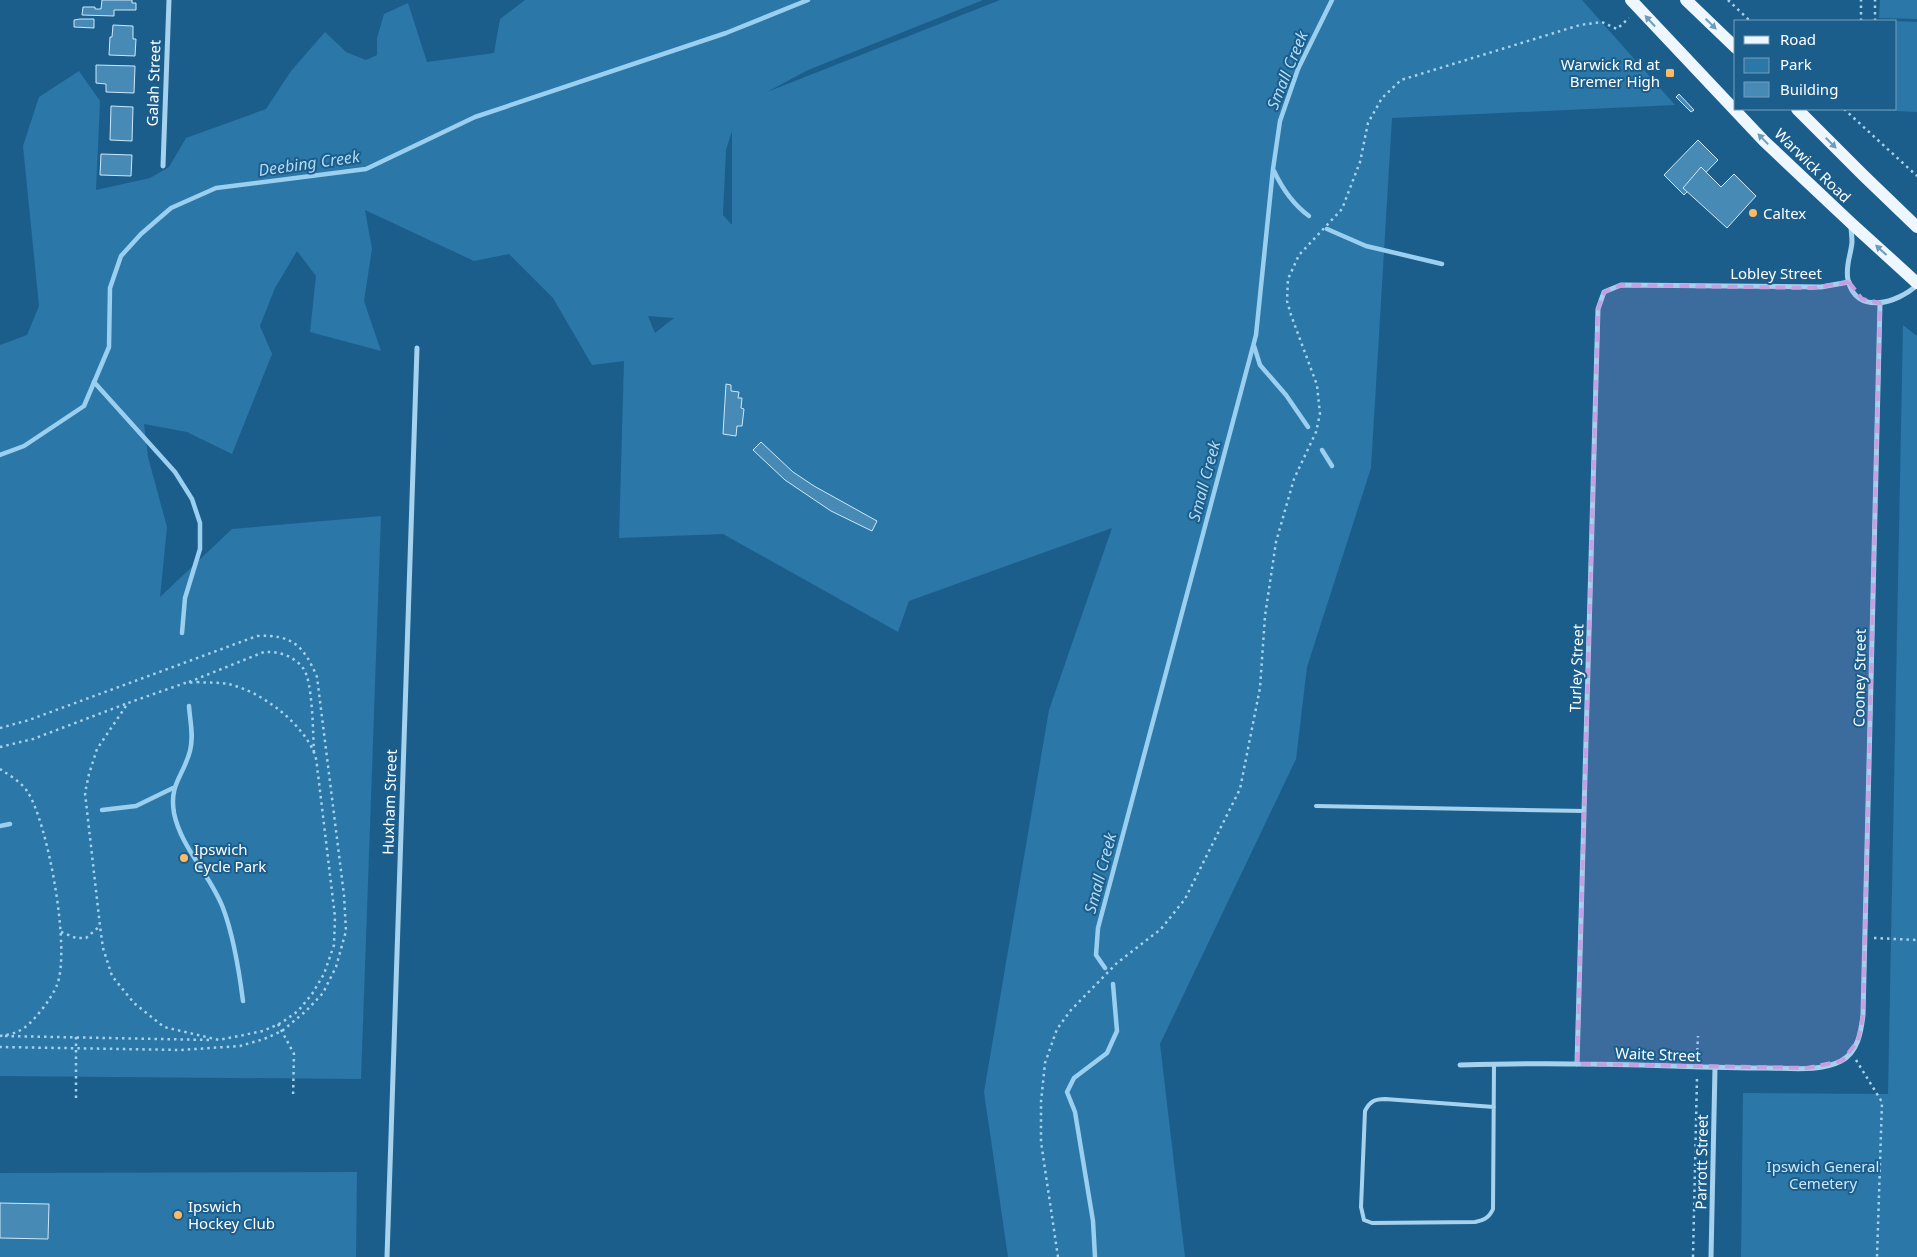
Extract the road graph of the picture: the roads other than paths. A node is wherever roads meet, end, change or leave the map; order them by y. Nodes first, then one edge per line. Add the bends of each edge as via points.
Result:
1 (169, 0) edge
2 (1631, 0) edge
3 (1686, 0) edge
4 (1734, 46) edge
5 (1734, 109) edge
6 (1735, 110) edge
7 (1798, 110) edge
8 (163, 166) dead end
9 (1913, 222) edge
10 (1850, 223) junction
11 (1917, 235) edge
12 (1849, 282) junction
13 (1917, 284) edge
14 (1621, 285) joint
15 (1880, 303) junction
16 (417, 348) dead end
17 (1316, 806) dead end
18 (1584, 812) junction
19 (1852, 1052) joint
20 (1494, 1064) junction
21 (1577, 1064) junction
22 (1460, 1065) dead end
23 (1715, 1068) junction
24 (1494, 1108) junction
25 (387, 1257) edge
26 (1711, 1257) edge

1 - 8 street, Galah Street
5 -> 2 main road, Warwick Road
3 -> 4 main road
10 -> 6 main road, Warwick Road
7 -> 9 main road, Warwick Road
9 - 11 main road
10 - 12 street
13 -> 10 main road, Warwick Road
12 - 14 street, Lobley Street via 1821,288
12 - 15 street via 1862,299
13 - 15 street via 1895,300
14 - 18 street, Turley Street via 1604,292 1598,310
15 - 19 street, Cooney Street via 1863,1015 1858,1041
16 - 25 street, Huxham Street
17 - 18 lane
18 - 21 street, Turley Street
19 - 23 street, Waite Street via 1842,1061 1808,1068
20 - 21 street, Waite Street
20 - 22 street, Waite Street
20 - 24 lane
21 - 23 street, Waite Street
23 - 26 street, Parrott Street
24 - 24 lane via 1494,1209 1490,1216 1475,1222 1364,1220 1362,1178 1365,1111 1369,1103 1385,1099

